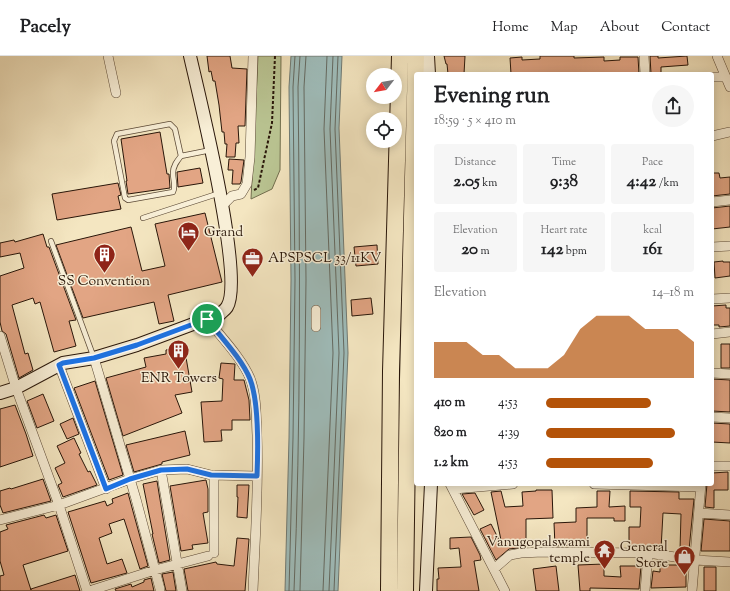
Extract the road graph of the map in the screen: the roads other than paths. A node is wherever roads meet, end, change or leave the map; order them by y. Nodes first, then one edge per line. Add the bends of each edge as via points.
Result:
1 (108, 56) edge
2 (190, 56) edge
3 (253, 56) edge
4 (400, 56) edge
5 (416, 56) edge
6 (428, 56) edge
7 (644, 56) edge
8 (718, 56) edge
9 (416, 72) edge
10 (429, 72) edge
11 (646, 72) edge
12 (714, 78) edge
13 (726, 78) junction
14 (730, 87) edge
15 (116, 93) dead end
16 (730, 132) edge
17 (714, 136) edge
18 (414, 139) edge
19 (211, 150) junction
20 (181, 156) junction
21 (220, 193) junction
22 (730, 200) edge
23 (714, 202) edge
24 (222, 206) junction
25 (144, 218) dead end
26 (51, 241) dead end
27 (730, 246) edge
28 (714, 247) edge
29 (730, 298) edge
30 (714, 299) edge
31 (316, 310) dead end
32 (207, 319) junction
33 (316, 327) dead end
34 (730, 332) edge
35 (714, 334) edge
36 (0, 336) edge
37 (94, 358) junction
38 (59, 365) junction
39 (714, 373) edge
40 (730, 374) edge
41 (16, 388) junction
42 (0, 393) edge
43 (714, 417) edge
44 (730, 418) edge
45 (714, 466) edge
46 (730, 466) edge
47 (161, 470) junction
48 (214, 475) junction
49 (257, 476) junction
50 (130, 479) junction
51 (431, 486) edge
52 (472, 486) edge
53 (700, 486) edge
54 (452, 487) edge
55 (106, 489) junction
56 (59, 505) junction
57 (699, 513) junction
58 (730, 515) edge
59 (0, 520) edge
60 (648, 553) junction
61 (695, 560) junction
62 (730, 562) edge
63 (177, 565) junction
64 (494, 568) junction
65 (155, 570) junction
66 (160, 589) dead end
67 (88, 591) edge
68 (182, 591) edge
69 (253, 591) edge
70 (389, 591) edge
71 (405, 591) edge
72 (426, 591) edge
73 (505, 591) edge
74 (645, 591) edge
75 (692, 591) edge

1 - 15 street
2 - 19 street
3 - 24 street via 247,184 241,194 232,196
4 - 70 highway via 391,371
5 - 9 highway
6 - 10 street
7 - 11 street
8 - 13 street
12 - 13 street
13 - 14 street
16 - 17 street
18 - 71 highway
19 - 20 lane
19 - 21 street
20 - 20 lane via 175,129 170,124 117,134 114,141 125,198 128,200 173,192 174,168
21 - 24 street
21 - 25 lane
22 - 23 street
24 - 32 street via 227,228 230,296 227,307 220,314
26 - 37 lane
27 - 28 street
29 - 30 street
31 - 33 street
32 - 37 street
32 - 49 street via 250,378 256,411
34 - 35 street
36 - 41 street
37 - 38 street
37 - 50 street
38 - 41 street
38 - 55 street
39 - 40 street
41 - 42 street
41 - 56 street
43 - 44 street
45 - 46 street
47 - 48 street via 187,469
47 - 50 street
47 - 63 street
48 - 49 street
48 - 63 street via 211,555
49 - 69 street
50 - 55 street
50 - 65 street
51 - 72 street
52 - 54 street
53 - 57 street
54 - 64 street
55 - 56 street
56 - 59 street
56 - 67 street
57 - 58 street
57 - 61 street
60 - 61 street
60 - 64 street via 521,553 510,555
60 - 74 street
61 - 62 street
61 - 75 street
63 - 65 street
63 - 68 street
64 - 73 street
65 - 66 street
65 - 67 street

